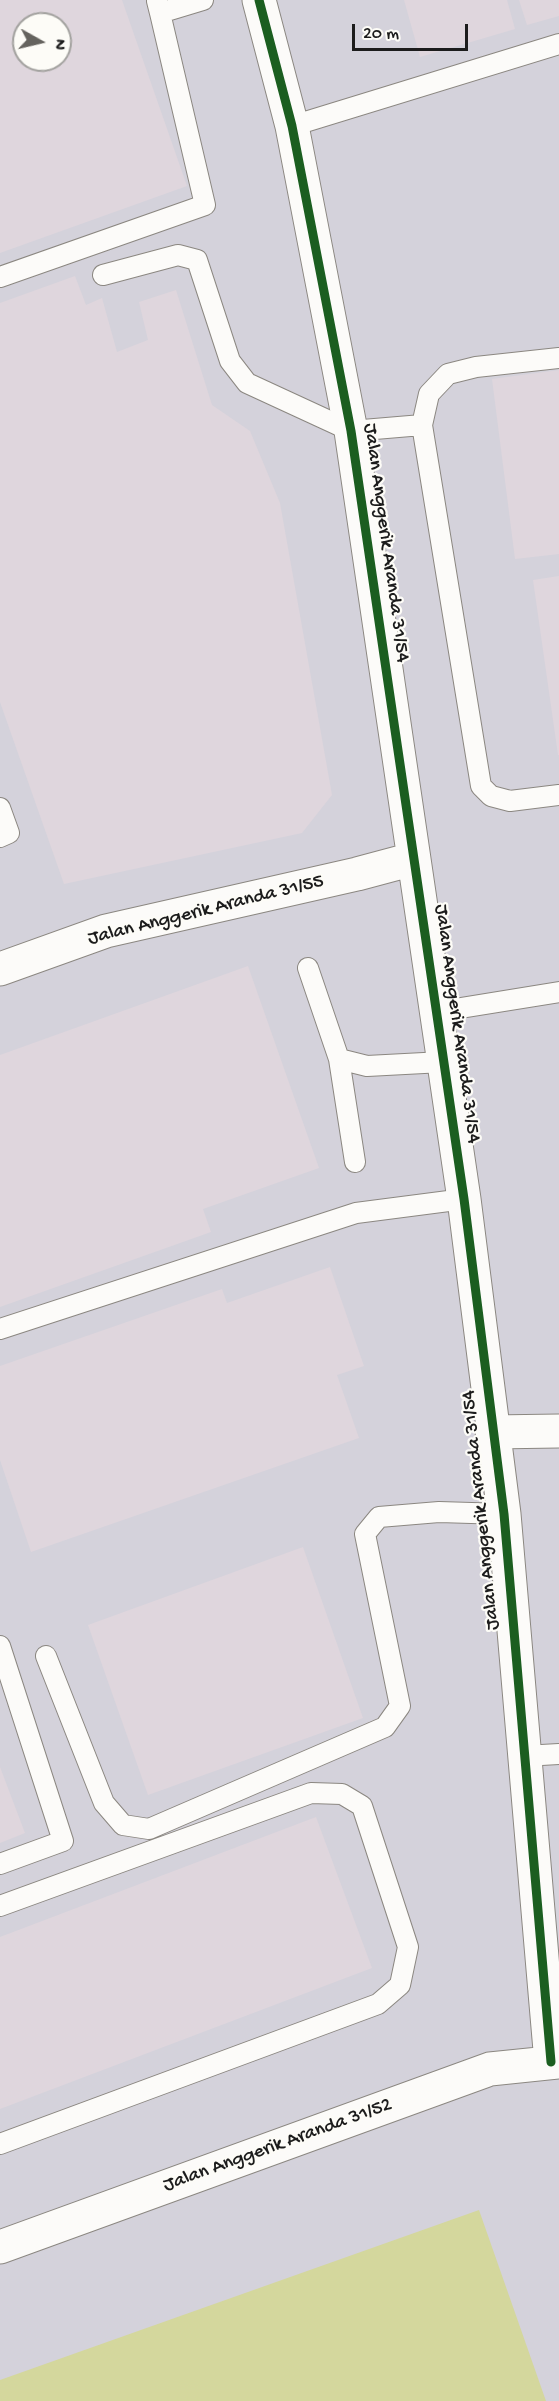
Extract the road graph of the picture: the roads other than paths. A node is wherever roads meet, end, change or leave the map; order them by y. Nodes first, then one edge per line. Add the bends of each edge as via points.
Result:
1 (203, 0) edge
2 (260, 0) edge
3 (158, 7) edge
4 (559, 44) edge
5 (292, 126) junction
6 (104, 275) dead end
7 (0, 278) edge
8 (559, 358) edge
9 (422, 425) junction
10 (351, 431) junction
11 (559, 795) edge
12 (0, 808) edge
13 (0, 837) edge
14 (413, 859) junction
15 (309, 968) dead end
16 (0, 969) edge
17 (559, 992) edge
18 (436, 1012) junction
19 (339, 1059) junction
20 (443, 1062) junction
21 (355, 1162) dead end
22 (464, 1199) junction
23 (0, 1329) edge
24 (559, 1431) edge
25 (492, 1432) junction
26 (504, 1514) junction
27 (0, 1646) edge
28 (46, 1656) dead end
29 (559, 1755) edge
30 (524, 1756) junction
31 (0, 1864) edge
32 (0, 1906) edge
33 (555, 2062) edge
34 (0, 2144) edge
35 (0, 2247) edge

1 - 3 lane
2 - 5 street, Jalan Anggerik Aranda 31/54
3 - 7 lane via 205,205
4 - 5 lane
5 - 10 street, Jalan Anggerik Aranda 31/54
6 - 10 lane via 178,255 197,260 230,362 247,383
8 - 9 lane via 448,374 429,394
9 - 10 lane
9 - 11 lane via 481,786 491,796 510,801
10 - 14 street, Jalan Anggerik Aranda 31/54
12 - 13 lane via 9,834
14 - 16 street, Jalan Anggerik Aranda 31/55 via 106,931
14 - 18 street, Jalan Anggerik Aranda 31/54
15 - 19 lane
17 - 18 lane
18 - 20 street, Jalan Anggerik Aranda 31/54
19 - 20 lane via 367,1066
19 - 21 lane
20 - 22 street, Jalan Anggerik Aranda 31/54
22 - 23 lane via 357,1213
22 - 25 street, Jalan Anggerik Aranda 31/54
24 - 25 street
25 - 26 street, Jalan Anggerik Aranda 31/54
26 - 28 lane via 439,1512 379,1517 365,1534 399,1706 385,1727 149,1828 123,1825 104,1803
26 - 30 street, Jalan Anggerik Aranda 31/54
27 - 31 lane via 63,1841
29 - 30 lane
30 - 33 street, Jalan Anggerik Aranda 31/54
32 - 34 lane via 311,1793 342,1794 362,1806 408,1947 400,1985 378,2004
33 - 35 street, Jalan Anggerik Aranda 31/52 via 490,2069

